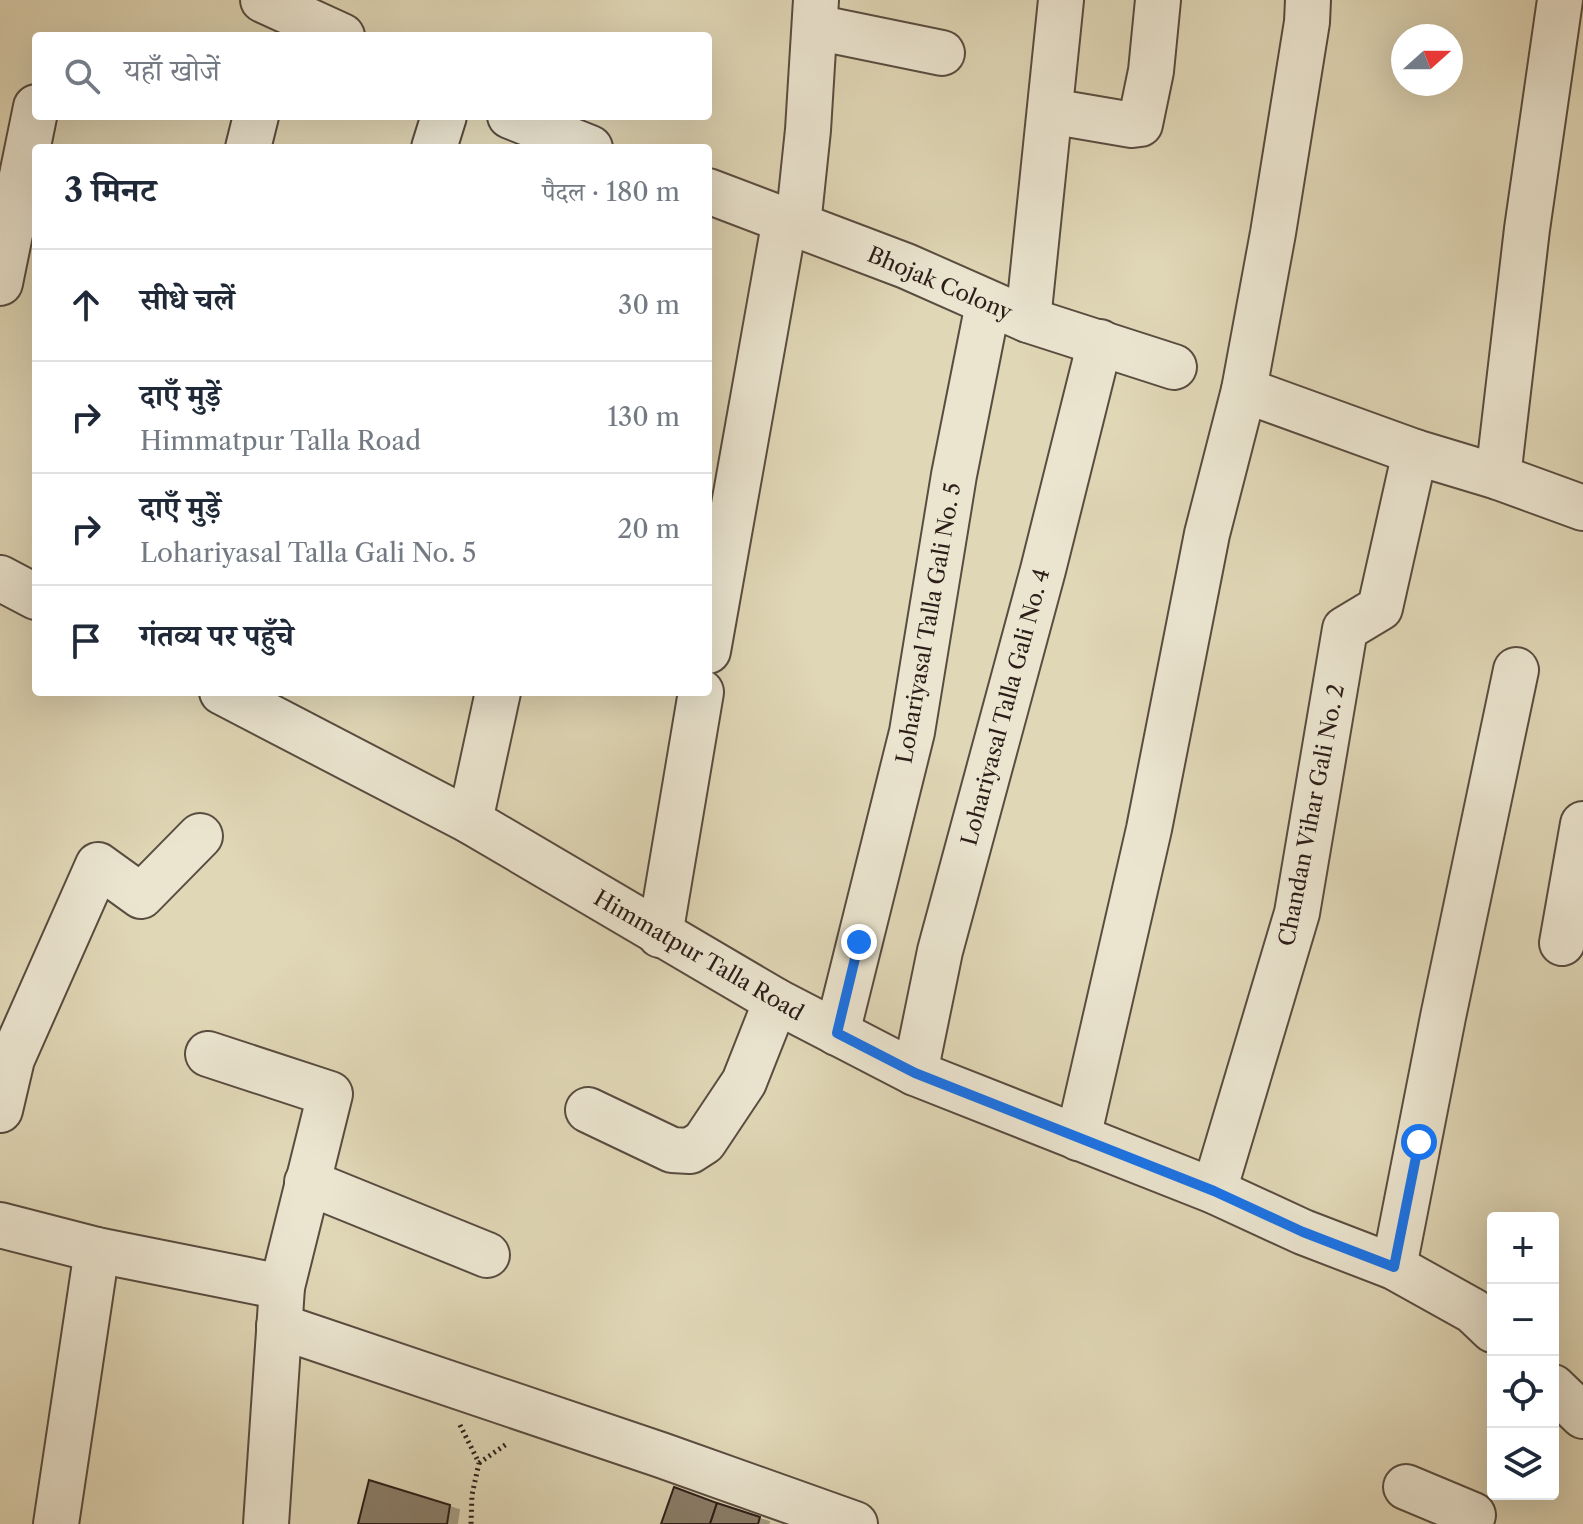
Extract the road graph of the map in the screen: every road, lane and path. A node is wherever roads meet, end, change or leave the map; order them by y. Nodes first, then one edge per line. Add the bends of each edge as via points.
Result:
1 (1061, 0) edge
2 (1158, 0) edge
3 (1308, 0) edge
4 (1560, 0) edge
5 (816, 13) edge
6 (273, 14) edge
7 (329, 32) edge
8 (942, 53) dead end
9 (1050, 111) junction
10 (33, 120) edge
11 (255, 120) edge
12 (443, 120) edge
13 (520, 120) edge
14 (249, 144) edge
15 (435, 144) edge
16 (580, 144) edge
17 (712, 192) edge
18 (792, 222) junction
19 (0, 283) edge
20 (988, 304) junction
21 (1028, 320) junction
22 (1100, 342) junction
23 (1174, 367) dead end
24 (1244, 390) junction
25 (1415, 452) junction
26 (1498, 477) junction
27 (1583, 508) edge
28 (0, 578) edge
29 (32, 595) edge
30 (712, 631) edge
31 (1516, 670) dead end
32 (240, 696) edge
33 (497, 696) edge
34 (700, 696) edge
35 (292, 708) edge
36 (470, 821) junction
37 (1583, 824) edge
38 (200, 836) dead end
39 (660, 935) junction
40 (1562, 943) dead end
41 (776, 1001) junction
42 (837, 1033) junction
43 (208, 1054) dead end
44 (915, 1073) junction
45 (0, 1110) edge
46 (588, 1110) dead end
47 (1078, 1138) junction
48 (307, 1182) junction
49 (1214, 1191) junction
50 (0, 1225) edge
51 (97, 1250) junction
52 (487, 1255) dead end
53 (1394, 1267) junction
54 (280, 1306) junction
55 (1487, 1324) edge
56 (1559, 1393) edge
57 (1583, 1416) edge
58 (479, 1463) dead end
59 (1406, 1487) dead end
60 (56, 1524) edge
61 (266, 1524) edge
62 (471, 1524) edge
63 (855, 1524) edge
64 (1470, 1524) edge

1 - 9 street
2 - 9 street via 1140,124
3 - 24 street
4 - 26 street
5 - 8 street
5 - 18 street
6 - 7 street
9 - 21 street
10 - 19 street
11 - 14 street
12 - 15 street
13 - 16 street
17 - 18 street, Bhojak Colony
18 - 20 street, Bhojak Colony
18 - 30 street
20 - 21 street, Bhojak Colony
20 - 42 street, Lohariyasal Talla Gali No. 5 via 912,732
21 - 22 street, Bhojak Colony
22 - 23 street, Bhojak Colony
22 - 44 street, Lohariyasal Talla Gali No. 4 via 940,951
24 - 25 street
24 - 47 street via 1207,534 1149,829
25 - 26 street
25 - 49 street, Chandan Vihar Gali No. 2 via 1380,608 1345,629 1297,913
26 - 27 street
28 - 29 street
31 - 53 street
32 - 35 street, Himmatpur Talla Road
33 - 36 street
34 - 39 street
35 - 36 street, Himmatpur Talla Road
36 - 39 street, Himmatpur Talla Road
37 - 40 street
38 - 45 street via 141,896 98,865 12,1059
39 - 41 street, Himmatpur Talla Road
41 - 42 street, Himmatpur Talla Road
41 - 46 street via 744,1082 704,1142 690,1151 672,1150
42 - 44 street, Himmatpur Talla Road
43 - 48 street via 330,1094
44 - 47 street, Himmatpur Talla Road
47 - 49 street, Himmatpur Talla Road
48 - 52 street
48 - 54 street
49 - 53 street, Himmatpur Talla Road
50 - 51 street
51 - 54 street
51 - 60 street
53 - 55 street, Himmatpur Talla Road
54 - 61 street
54 - 63 street via 661,1455
56 - 57 street
58 - 62 path
59 - 64 street via 1473,1515

